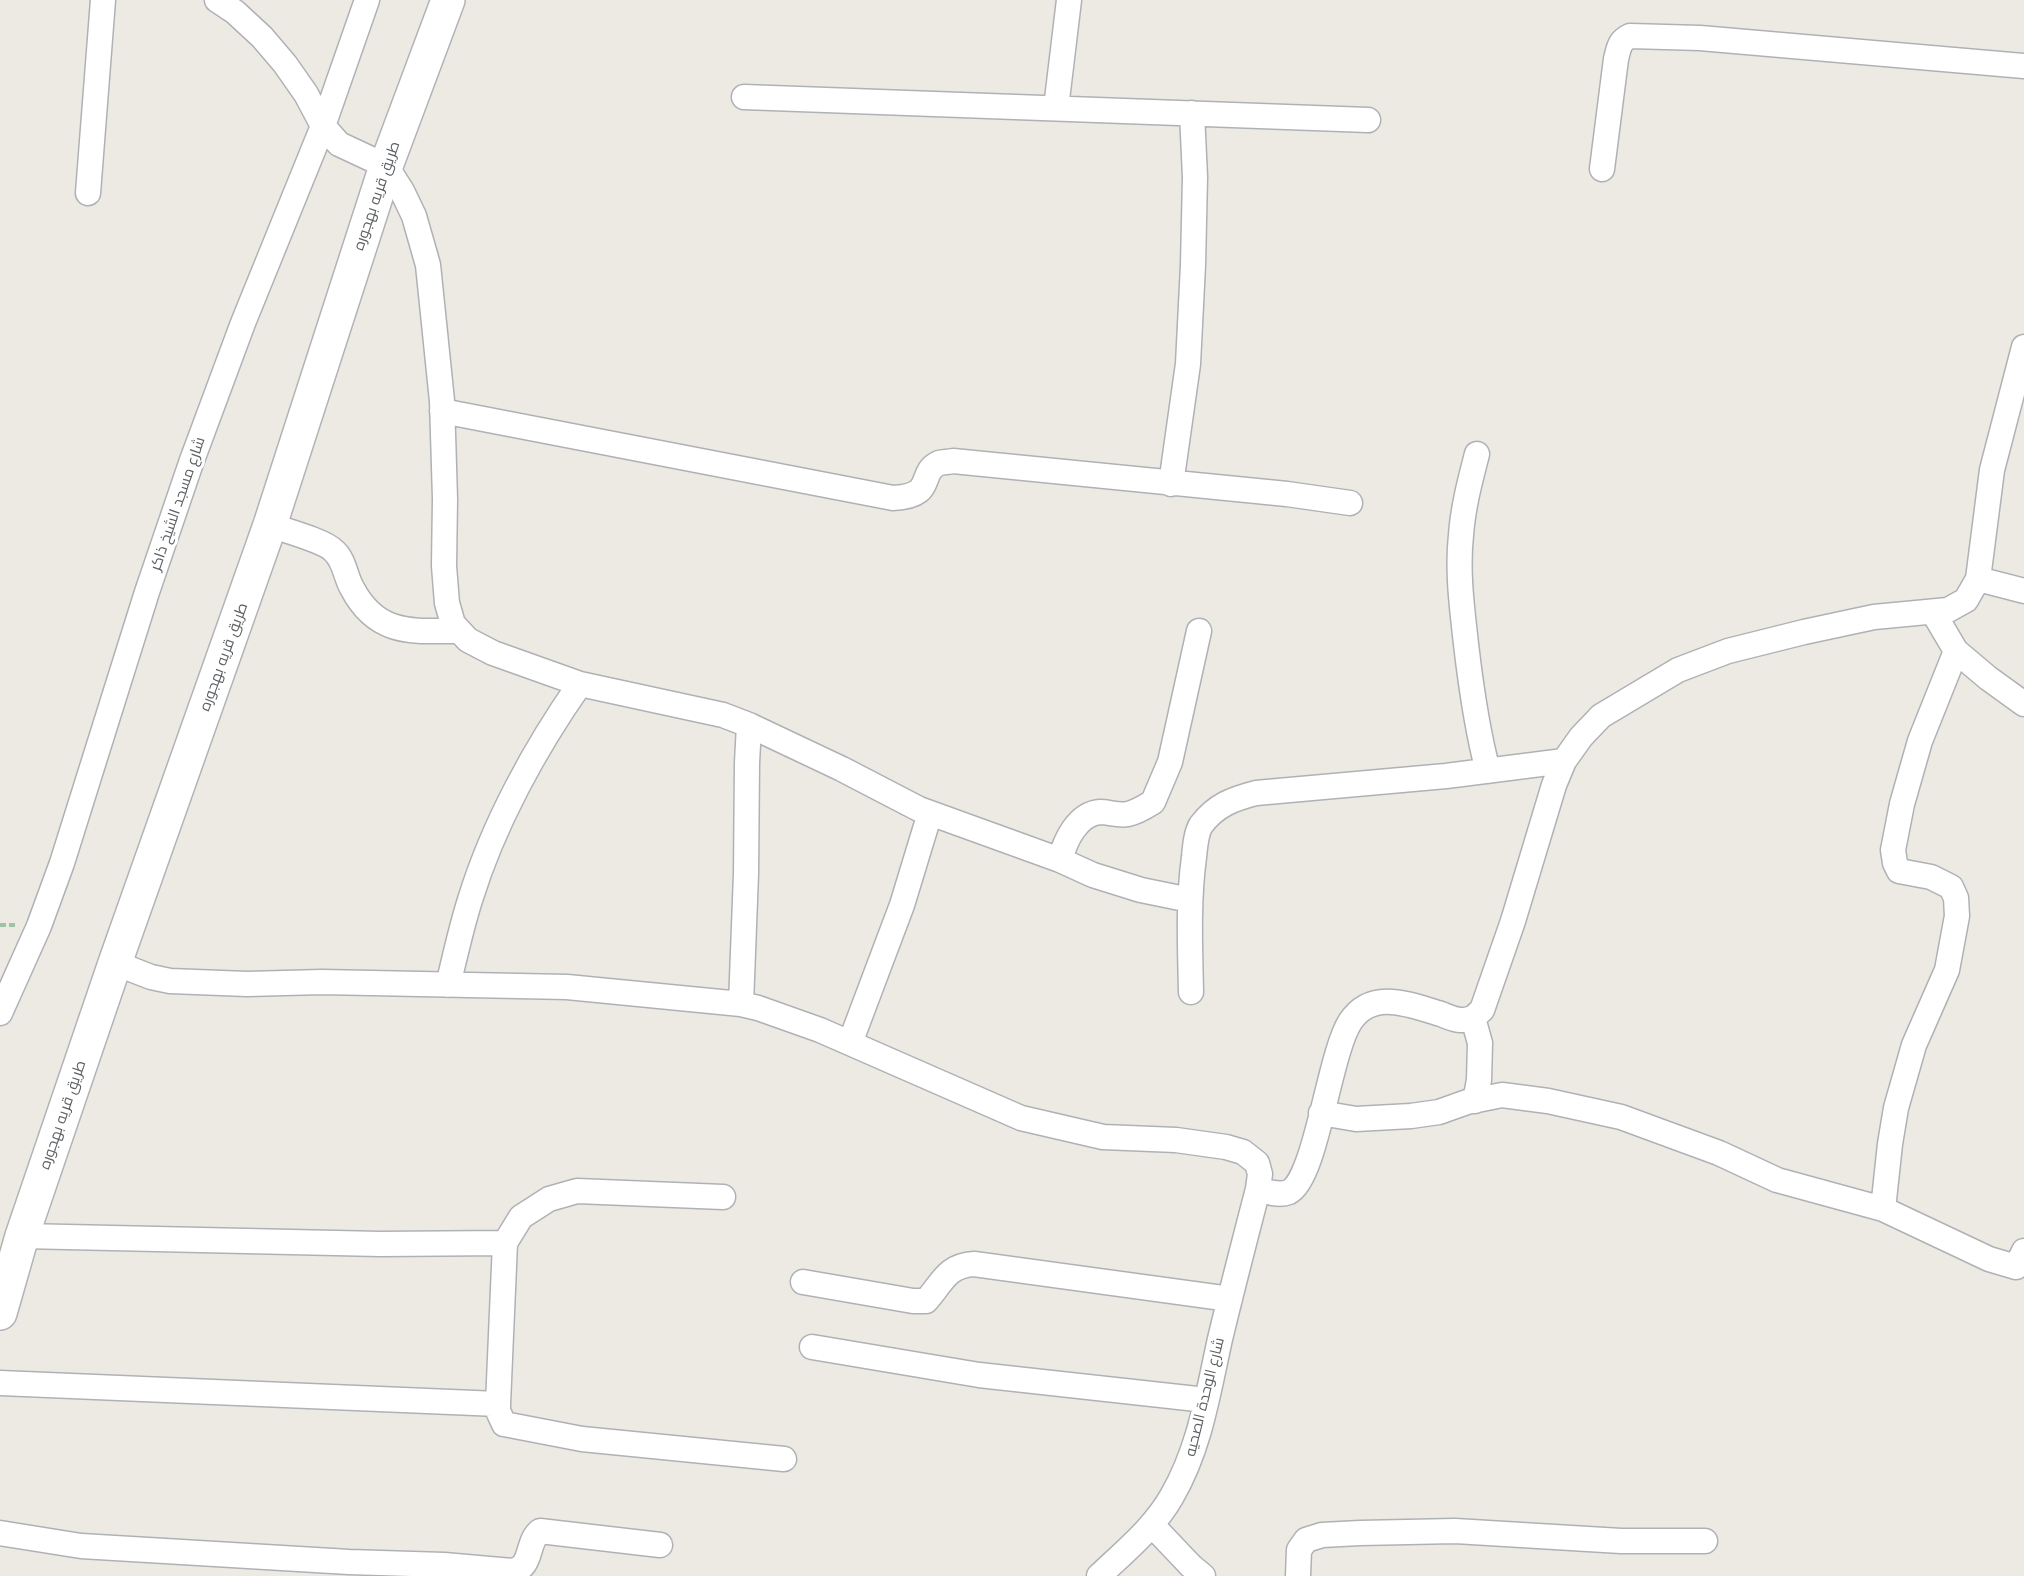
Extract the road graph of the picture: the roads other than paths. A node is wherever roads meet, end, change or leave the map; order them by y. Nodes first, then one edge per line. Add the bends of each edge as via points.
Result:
1 (103, 0) edge
2 (217, 0) edge
3 (367, 0) edge
4 (448, 0) edge
5 (1069, 0) edge
6 (2024, 66) edge
7 (744, 97) dead end
8 (1056, 108) junction
9 (1192, 113) junction
10 (1368, 120) dead end
11 (331, 135) junction
12 (381, 163) junction
13 (1602, 169) dead end
14 (88, 193) dead end
15 (2024, 346) edge
16 (442, 411) junction
17 (1477, 454) dead end
18 (1171, 483) junction
19 (1350, 503) dead end
20 (270, 525) junction
21 (1978, 579) junction
22 (2024, 591) edge
23 (1933, 612) junction
24 (459, 631) junction
25 (1199, 631) dead end
26 (1956, 651) junction
27 (580, 684) junction
28 (2024, 704) edge
29 (749, 725) junction
30 (1564, 760) junction
31 (1488, 771) junction
32 (930, 813) junction
33 (1060, 860) junction
34 (1190, 900) junction
35 (115, 963) junction
36 (10, 966) edge
37 (448, 985) junction
38 (1191, 992) dead end
39 (741, 1004) junction
40 (0, 1013) edge
41 (1473, 1018) junction
42 (850, 1043) junction
43 (1475, 1101) junction
44 (1322, 1113) junction
45 (1258, 1189) junction
46 (723, 1197) dead end
47 (1883, 1209) junction
48 (22, 1236) junction
49 (505, 1243) junction
50 (2021, 1263) edge
51 (803, 1282) dead end
52 (1230, 1299) junction
53 (0, 1313) edge
54 (812, 1347) dead end
55 (0, 1383) edge
56 (1206, 1400) junction
57 (498, 1404) junction
58 (784, 1460) dead end
59 (1152, 1525) junction
60 (0, 1533) edge
61 (1705, 1541) dead end
62 (660, 1545) dead end
63 (1099, 1576) edge
64 (1203, 1576) edge
65 (1298, 1576) edge

1 - 14 street
2 - 11 street via 262,37 285,64
3 - 11 street, شارع مسجد الشيخ ذاكر
4 - 12 street, طريق قريه بهجوره
5 - 8 street
6 - 13 street via 1700,38 1630,36 1619,45
7 - 8 street
8 - 9 street
9 - 10 street
9 - 18 street via 1195,188 1188,364
11 - 12 street
11 - 36 street, شارع مسجد الشيخ ذاكر via 243,323 147,592 39,926
12 - 16 street via 402,191 428,265
12 - 20 street, طريق قريه بهجوره
15 - 21 street via 1992,470
16 - 18 street via 893,498 919,492 933,468 953,461
16 - 24 street via 444,566 447,603
17 - 31 street via 1466,495 1459,568 1480,742
18 - 19 street
20 - 24 street via 334,549 364,608 377,620 390,627
20 - 35 street, طريق قريه بهجوره
21 - 22 street
21 - 23 street via 1966,600 1948,610
23 - 26 street
23 - 30 street via 1874,617 1804,632 1728,651 1678,670 1602,717 1581,736
24 - 27 street via 493,653
25 - 33 street via 1170,762 1153,802 1126,815 1099,812 1088,816 1075,828
26 - 28 street
26 - 47 street via 1920,741 1893,850 1899,871 1931,877 1951,887 1957,916 1947,970 1914,1045 1896,1108
27 - 29 street
27 - 37 street via 553,723 485,858
29 - 32 street
29 - 39 street
30 - 31 street
30 - 41 street via 1502,954 1482,1010
31 - 34 street via 1256,793 1229,800 1214,809 1199,828
32 - 33 street
32 - 42 street via 902,905
33 - 34 street via 1141,890
34 - 38 street
35 - 37 street via 170,981
35 - 48 street, طريق قريه بهجوره
36 - 40 street, شارع مسجد الشيخ ذاكر
37 - 39 street via 567,987
39 - 42 street
41 - 43 street via 1480,1043
41 - 44 street via 1459,1020 1390,1000 1361,1010 1344,1035
42 - 45 street via 1021,1118 1103,1137 1176,1140 1243,1152 1257,1163
43 - 44 street via 1411,1116 1356,1119
43 - 47 street via 1502,1095 1621,1117 1777,1180
44 - 45 street via 1299,1184 1289,1192 1277,1194
45 - 52 street, شارع الوحدة الصحيه
46 - 49 street via 577,1191 549,1198 521,1216
47 - 50 street via 1989,1259
48 - 49 street
48 - 53 street, طريق قريه بهجوره
49 - 57 street
51 - 52 street via 927,1301 948,1272 974,1264
52 - 56 street, شارع الوحدة الصحيه
54 - 56 street via 979,1375
55 - 57 street
56 - 59 street, شارع الوحدة الصحيه via 1187,1466
57 - 58 street via 501,1418 508,1425 582,1439
59 - 63 street, شارع الوحدة الصحيه
59 - 64 street
60 - 62 street via 81,1546 512,1571 526,1563 534,1537 540,1531
61 - 65 street via 1621,1541 1455,1531 1322,1535 1305,1540 1299,1550

